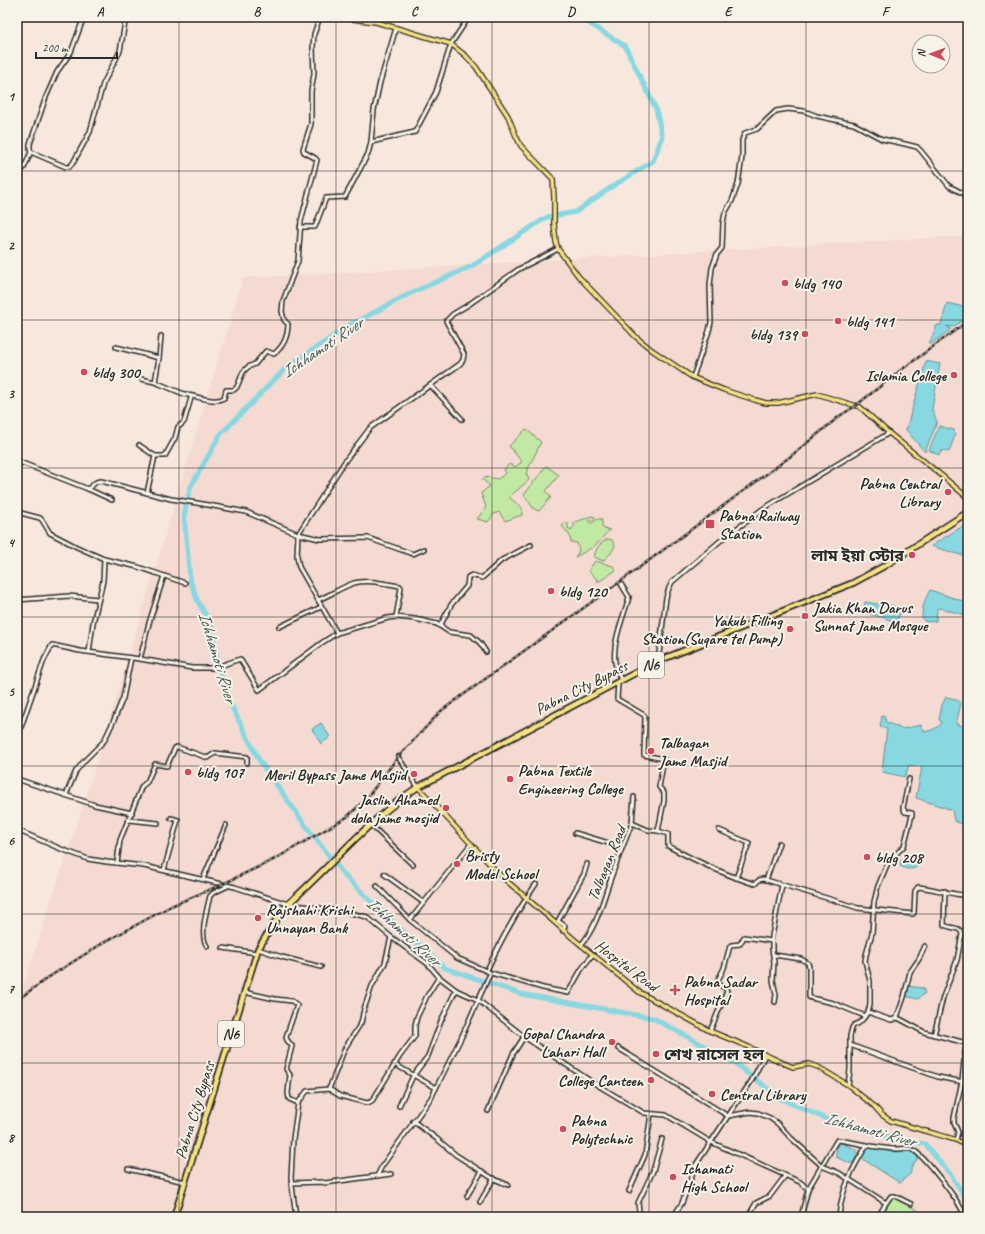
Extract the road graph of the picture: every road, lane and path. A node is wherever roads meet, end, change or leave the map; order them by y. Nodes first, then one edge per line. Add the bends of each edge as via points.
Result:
1 (84, 17) edge
2 (126, 17) edge
3 (320, 17) edge
4 (336, 17) edge
5 (469, 17) edge
6 (396, 28) junction
7 (451, 44) junction
8 (371, 142) junction
9 (31, 152) junction
10 (17, 170) edge
11 (968, 196) edge
12 (300, 227) junction
13 (558, 249) junction
14 (161, 336) dead end
15 (116, 347) dead end
16 (159, 358) junction
17 (693, 377) junction
18 (141, 379) dead end
19 (155, 382) junction
20 (431, 386) junction
21 (192, 396) junction
22 (462, 419) dead end
23 (889, 433) junction
24 (139, 445) dead end
25 (155, 456) junction
26 (17, 461) edge
27 (88, 489) junction
28 (147, 493) junction
29 (968, 498) edge
30 (112, 500) dead end
31 (17, 512) edge
32 (968, 512) edge
33 (298, 534) junction
34 (532, 545) dead end
35 (424, 549) dead end
36 (104, 559) junction
37 (164, 576) junction
38 (184, 583) dead end
39 (621, 584) dead end
40 (98, 599) junction
41 (17, 600) edge
42 (318, 600) junction
43 (321, 607) junction
44 (396, 617) junction
45 (440, 626) junction
46 (279, 627) dead end
47 (337, 634) junction
48 (89, 652) junction
49 (486, 652) dead end
50 (131, 658) junction
51 (140, 659) junction
52 (658, 662) junction
53 (620, 682) junction
54 (17, 736) edge
55 (398, 757) dead end
56 (247, 763) dead end
57 (17, 779) edge
58 (909, 780) dead end
59 (418, 787) junction
60 (66, 795) junction
61 (634, 797) dead end
62 (132, 813) junction
63 (171, 818) dead end
64 (129, 820) junction
65 (158, 823) dead end
66 (632, 823) junction
67 (226, 825) dead end
68 (371, 825) junction
69 (17, 830) edge
70 (719, 830) dead end
71 (658, 831) junction
72 (575, 833) dead end
73 (779, 843) dead end
74 (470, 845) junction
75 (622, 847) junction
76 (117, 863) junction
77 (587, 864) dead end
78 (413, 865) dead end
79 (164, 870) junction
80 (384, 874) dead end
81 (736, 878) junction
82 (203, 879) junction
83 (766, 880) junction
84 (536, 884) dead end
85 (782, 885) junction
86 (228, 886) junction
87 (377, 886) dead end
88 (945, 892) junction
89 (968, 894) edge
90 (526, 899) junction
91 (424, 903) junction
92 (288, 904) junction
93 (873, 910) junction
94 (410, 920) junction
95 (563, 931) junction
96 (392, 937) junction
97 (772, 941) junction
98 (581, 945) junction
99 (207, 946) dead end
100 (924, 946) dead end
101 (223, 948) dead end
102 (257, 951) junction
103 (592, 955) junction
104 (774, 955) junction
105 (321, 967) dead end
106 (486, 970) junction
107 (491, 973) junction
108 (439, 977) junction
109 (456, 990) junction
110 (244, 992) junction
111 (478, 1000) junction
112 (775, 1002) dead end
113 (868, 1012) junction
114 (865, 1016) junction
115 (897, 1017) junction
116 (710, 1032) junction
117 (934, 1035) junction
118 (524, 1037) junction
119 (967, 1042) edge
120 (850, 1045) junction
121 (618, 1048) dead end
122 (765, 1055) junction
123 (394, 1064) junction
124 (413, 1076) junction
125 (962, 1082) junction
126 (968, 1083) edge
127 (848, 1085) junction
128 (436, 1088) junction
129 (329, 1089) junction
130 (298, 1103) junction
131 (399, 1106) dead end
132 (488, 1111) dead end
133 (651, 1114) junction
134 (728, 1116) junction
135 (413, 1122) junction
136 (662, 1139) dead end
137 (956, 1140) junction
138 (711, 1142) junction
139 (867, 1145) junction
140 (968, 1146) edge
141 (822, 1166) junction
142 (128, 1170) dead end
143 (482, 1171) junction
144 (391, 1174) dead end
145 (377, 1176) junction
146 (785, 1176) junction
147 (494, 1178) junction
148 (848, 1180) junction
149 (185, 1182) junction
150 (291, 1183) junction
151 (508, 1185) dead end
152 (808, 1189) junction
153 (629, 1190) dead end
154 (467, 1196) dead end
155 (480, 1202) dead end
156 (886, 1202) junction
157 (911, 1204) dead end
158 (174, 1217) edge
159 (296, 1217) edge
160 (637, 1217) edge
161 (673, 1217) edge
162 (748, 1217) edge
163 (801, 1217) edge
164 (839, 1217) edge
165 (878, 1217) edge
166 (964, 1217) edge

1 - 9 street via 71,52 57,72 46,97 30,144
2 - 9 street via 120,50 103,84 90,132 73,163 66,167
3 - 12 street via 314,34 311,124 304,149 304,152 317,160
4 - 6 main road via 376,22
5 - 7 street
6 - 7 main road
6 - 8 street via 380,82
7 - 8 street via 436,92 414,132
7 - 13 main road via 476,67 508,116 521,146 553,179 554,224
8 - 12 street via 368,154 345,197 326,198 315,227
9 - 10 street via 24,168
11 - 17 street via 949,186 921,150 913,146 882,139 854,124 804,111 776,111 758,129 745,133 743,137 738,184 725,213 722,223 722,248 712,268 711,322
12 - 21 street via 298,261 283,301 282,311 288,324 288,333 282,347 274,354 266,351 255,364 243,372 234,390 226,390 221,400
13 - 17 main road via 579,277 636,337
13 - 20 street via 519,268 446,321 464,354 463,360
14 - 16 street
15 - 16 street
16 - 19 street
17 - 23 main road via 766,403 823,395 860,407
18 - 19 street
19 - 21 street
20 - 22 street
20 - 33 street via 370,428 345,461
21 - 25 street via 184,422 178,426 175,438 165,456
23 - 29 main road
23 - 52 street via 761,510 672,582 666,598
24 - 25 street
25 - 28 street
26 - 27 street
27 - 28 street via 96,482 102,481
27 - 30 street
28 - 33 street via 246,512
31 - 36 street via 40,518 50,533
32 - 52 highway, Pabna City Bypass / N6 via 886,565 853,583
33 - 35 street via 320,539 368,538 412,554
33 - 42 street via 298,564
34 - 45 street via 502,560 482,578 472,575 468,577 467,586 451,605
36 - 37 street
36 - 40 street via 103,581
37 - 38 street
37 - 51 street
39 - 53 street via 629,597 615,655
40 - 41 street via 69,596
40 - 48 street
42 - 43 street
42 - 44 street via 358,582 400,586
43 - 46 street
43 - 47 street
44 - 45 street
44 - 47 street
45 - 49 street via 447,631 471,635
47 - 51 street via 259,690 240,660 214,668 192,668
48 - 50 street
48 - 54 street via 51,645
50 - 51 street
50 - 60 street via 123,698 114,720 104,741 76,771
52 - 53 highway, Pabna City Bypass / N6
53 - 59 highway, Pabna City Bypass / N6
53 - 71 street via 617,699 645,717 644,755 664,759 658,787 664,793 664,799
55 - 59 street
56 - 62 street via 247,757 215,753 208,758 176,747 167,766 153,765
57 - 60 street
58 - 93 street via 903,808 912,815 904,846 887,865 878,886
59 - 68 highway, Pabna City Bypass / N6 via 395,803
59 - 74 main road, Hospital Road
60 - 62 street via 95,805
61 - 66 street
62 - 64 street
63 - 79 street via 178,820
64 - 65 street
64 - 76 street via 120,840
66 - 71 street, Talbagan Road
66 - 75 street, Talbagan Road
67 - 82 street
68 - 78 street
68 - 92 highway, Pabna City Bypass / N6
69 - 76 street via 88,859
70 - 81 street via 749,843
71 - 81 street via 668,834 668,846 699,863
72 - 75 street
73 - 83 street
74 - 90 main road, Hospital Road
74 - 91 street
75 - 98 street, Talbagan Road via 597,918
76 - 79 street
77 - 95 street via 558,921 565,926
79 - 82 street
80 - 91 street
81 - 83 street via 755,884 761,879
82 - 86 street
83 - 85 street
84 - 90 street
85 - 93 street via 858,908
85 - 97 street
86 - 92 street
86 - 99 street via 210,896 203,934
87 - 94 street
88 - 89 street via 963,896
88 - 93 street via 917,887 913,914
88 - 117 street via 944,925 959,929 962,934 957,960 943,997
90 - 95 main road, Hospital Road
90 - 106 street
91 - 94 street
92 - 96 street via 364,916
92 - 102 highway, Pabna City Bypass / N6
93 - 113 street via 872,933 865,961 871,993
94 - 106 street via 457,958
95 - 98 main road, Hospital Road
96 - 108 street via 428,964
96 - 129 street via 384,963 370,992 361,1023 345,1048
97 - 104 street
97 - 116 street via 744,936 740,944 730,946 717,982 727,991
98 - 103 main road, Hospital Road
100 - 115 street via 920,959 910,972
101 - 102 street
102 - 105 street
102 - 110 highway, Pabna City Bypass / N6
103 - 107 street via 569,993
103 - 116 main road, Hospital Road via 639,992
104 - 112 street
104 - 114 street via 801,959 808,963 811,998 833,1003
106 - 107 street
107 - 111 street
108 - 109 street
108 - 123 street via 417,1017 415,1036
109 - 111 street
109 - 124 street via 428,1056
110 - 130 street via 292,1001 297,1005 286,1037 292,1046 286,1069 290,1075 289,1099
110 - 149 highway, Pabna City Bypass / N6
111 - 118 street
111 - 128 street
113 - 114 street
113 - 115 street via 891,1020
114 - 120 street via 852,1028
115 - 117 street
116 - 122 main road, Hospital Road
117 - 119 street
118 - 132 street via 513,1054
118 - 133 street via 630,1105
119 - 125 street
120 - 125 street via 938,1077
120 - 127 street
121 - 134 street
122 - 127 main road, Hospital Road via 793,1067 813,1065
122 - 134 street
123 - 124 street
123 - 129 street via 370,1102 340,1096
124 - 128 street
124 - 131 street
125 - 126 street
125 - 137 street via 954,1118 958,1132
127 - 137 main road, Hospital Road via 891,1121
128 - 135 street
129 - 130 street via 307,1091
130 - 150 street via 290,1171
133 - 138 street via 662,1114 672,1118
133 - 153 street via 644,1155
134 - 138 street
134 - 141 street via 750,1112 770,1118
135 - 143 street via 456,1155
135 - 145 street
136 - 160 street via 638,1203
137 - 140 main road, Hospital Road
138 - 146 street
138 - 161 street via 695,1166 682,1203
139 - 141 street via 837,1140
139 - 148 street
139 - 166 street via 913,1150 945,1185 962,1209
141 - 148 street
141 - 152 street
142 - 149 street
143 - 147 street
143 - 154 street
144 - 145 street
145 - 150 street via 325,1183
146 - 152 street via 800,1182
146 - 162 street via 770,1196 756,1204
147 - 151 street
147 - 155 street
148 - 156 street
148 - 164 street via 840,1203
149 - 158 highway, Pabna City Bypass / N6
150 - 159 street
152 - 163 street
156 - 157 street via 894,1196
156 - 165 street

